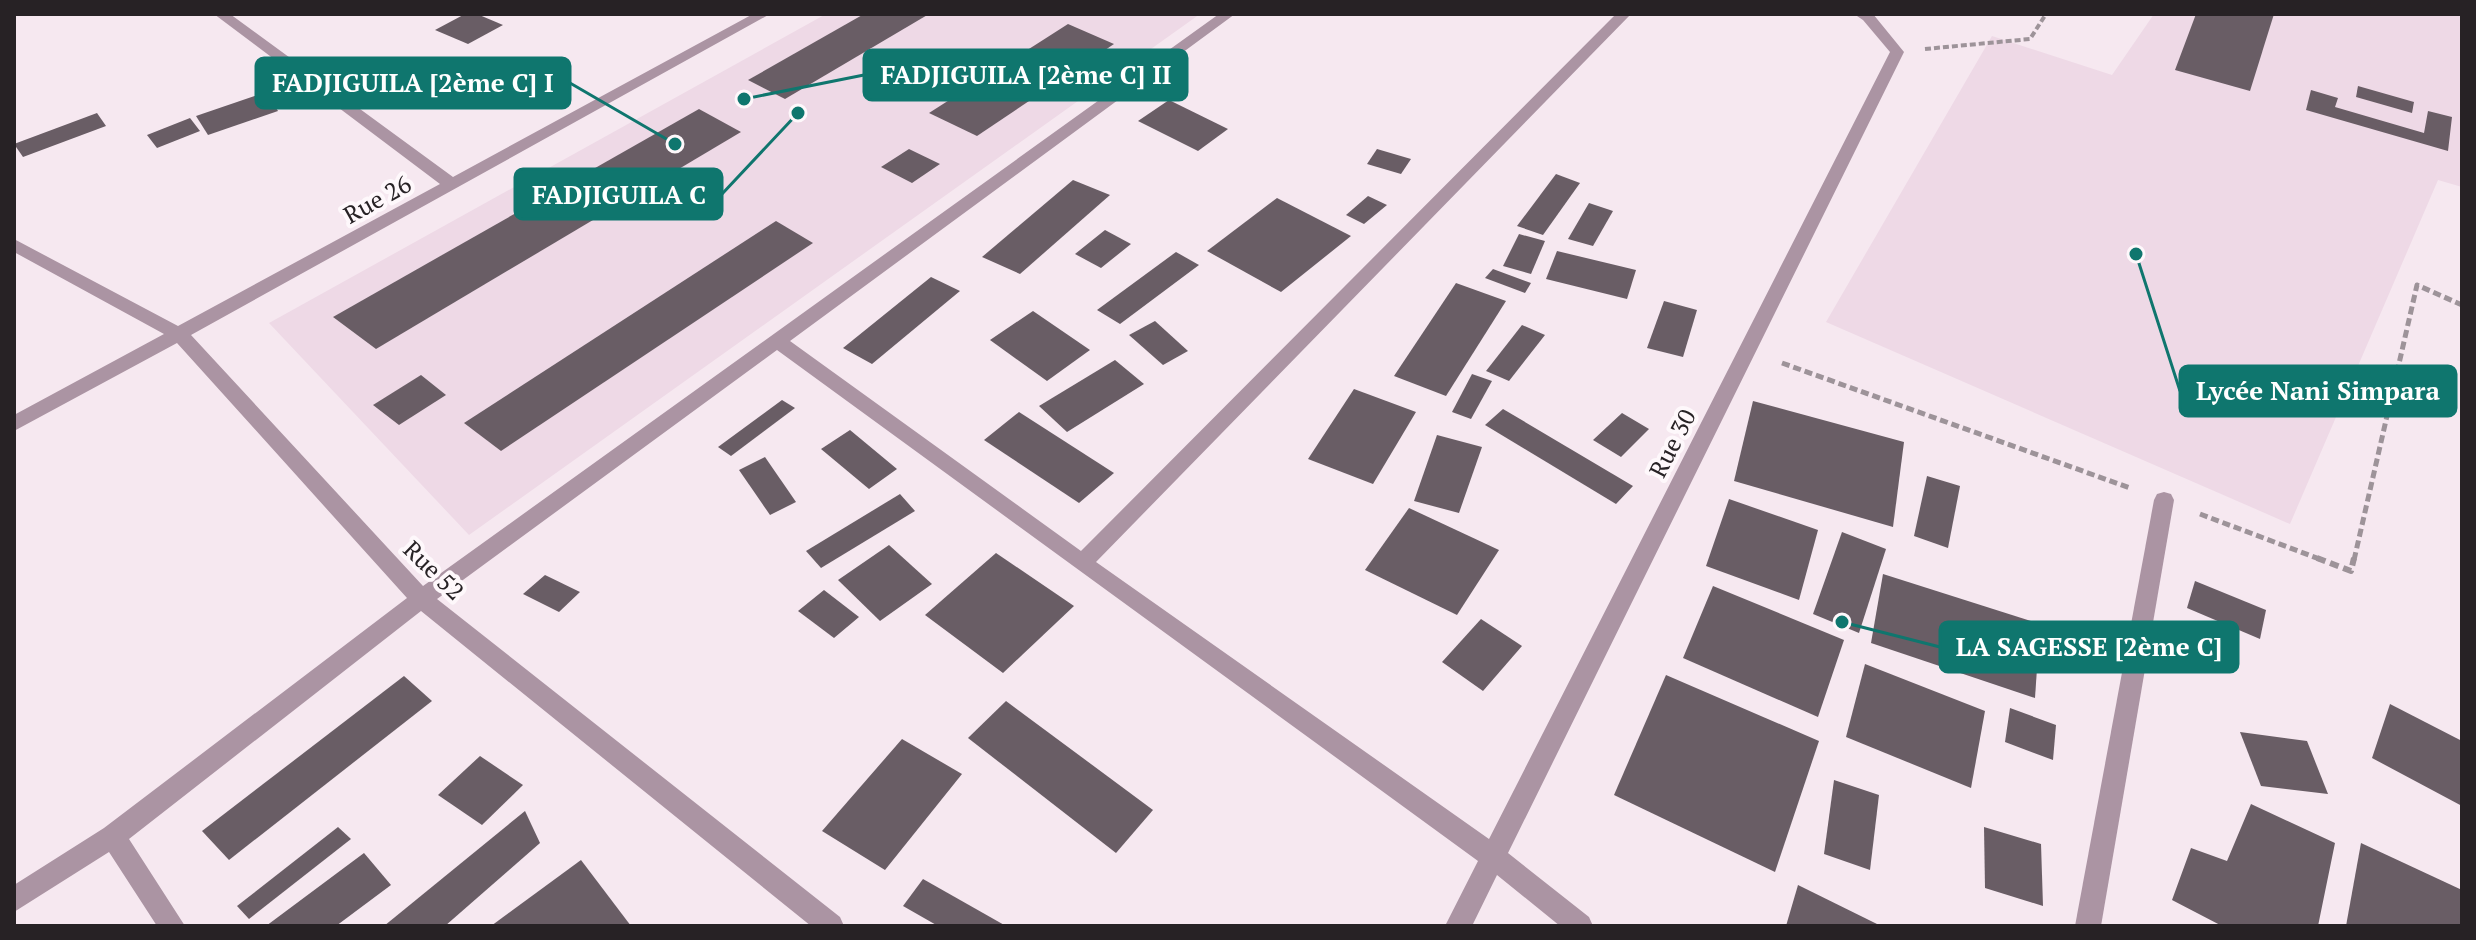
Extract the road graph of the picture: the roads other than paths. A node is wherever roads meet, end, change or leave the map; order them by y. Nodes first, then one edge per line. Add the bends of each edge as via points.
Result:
1 (221, 14) edge
2 (1228, 14) edge
3 (1624, 14) edge
4 (1861, 14) edge
5 (759, 15) edge
6 (453, 185) junction
7 (14, 245) edge
8 (180, 335) junction
9 (777, 341) junction
10 (14, 424) edge
11 (2164, 500) road end
12 (1082, 563) junction
13 (421, 599) junction
14 (113, 836) junction
15 (1493, 857) junction
16 (14, 900) edge
17 (172, 926) edge
18 (831, 926) edge
19 (1458, 926) edge
20 (1580, 926) edge
21 (2088, 926) edge

1 - 6 street
2 - 9 street
3 - 12 street
4 - 15 street, Rue 30 via 1897,52
5 - 6 street, Rue 26
6 - 8 street, Rue 26
7 - 8 street, Rue 52
8 - 10 street, Rue 26
8 - 13 street, Rue 52
9 - 12 street
9 - 13 street
11 - 21 street
12 - 15 street
13 - 14 street
13 - 18 street, Rue 52
14 - 16 street
14 - 17 street
15 - 19 street, Rue 30
15 - 20 street

